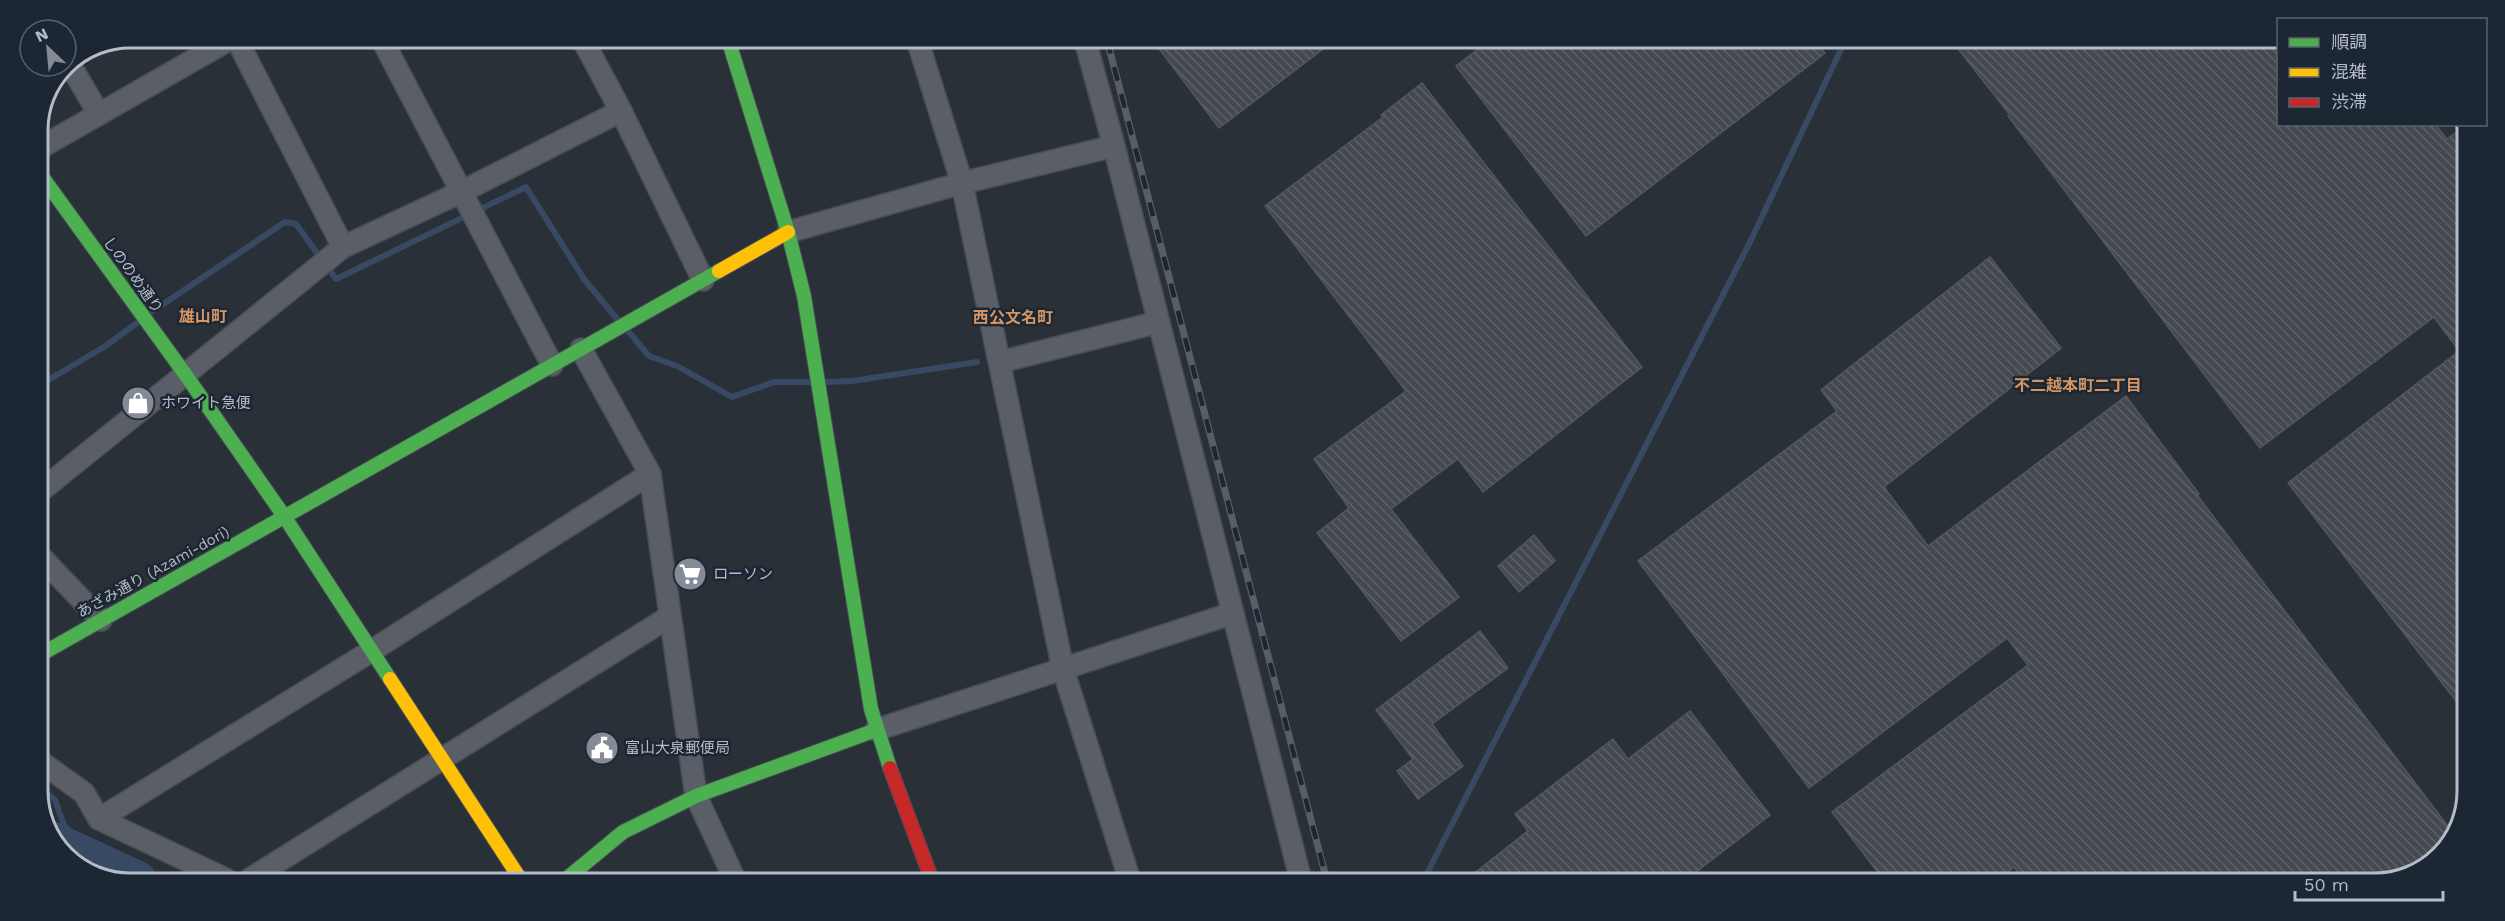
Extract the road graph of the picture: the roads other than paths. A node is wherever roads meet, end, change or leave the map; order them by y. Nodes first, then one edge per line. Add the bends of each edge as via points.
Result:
1 (216, 48) edge
2 (239, 48) edge
3 (386, 48) edge
4 (587, 48) edge
5 (731, 48) edge
6 (919, 48) edge
7 (1087, 48) edge
8 (78, 78) edge
9 (621, 111) junction
10 (99, 114) junction
11 (48, 143) edge
12 (1114, 146) junction
13 (962, 183) junction
14 (48, 185) edge
15 (461, 192) junction
16 (788, 232) junction
17 (343, 247) junction
18 (703, 280) junction
19 (1159, 322) junction
20 (581, 349) junction
21 (1000, 362) junction
22 (552, 365) junction
23 (185, 374) junction
24 (650, 474) junction
25 (48, 486) edge
26 (284, 516) junction
27 (48, 564) edge
28 (1233, 614) junction
29 (669, 617) junction
30 (101, 620) junction
31 (48, 650) edge
32 (372, 651) junction
33 (1063, 669) junction
34 (876, 730) junction
35 (442, 759) junction
36 (48, 767) edge
37 (696, 796) junction
38 (99, 819) junction
39 (213, 873) edge
40 (260, 873) edge
41 (516, 873) edge
42 (574, 873) edge
43 (732, 873) edge
44 (929, 873) edge
45 (1127, 873) edge
46 (1299, 873) edge

1 - 10 street
2 - 17 street
3 - 15 street
4 - 9 street
5 - 16 street
6 - 13 street
7 - 12 street
8 - 10 street
9 - 15 street
9 - 18 street
10 - 11 street
12 - 13 street
12 - 19 street
13 - 16 street
13 - 21 street
14 - 23 street, しののめ通り
15 - 17 street
15 - 22 street
16 - 18 street, あざみ通り (Azami-dori)
16 - 34 street via 804,296
17 - 23 street
18 - 20 street, あざみ通り (Azami-dori)
19 - 21 street
19 - 28 street
20 - 22 street, あざみ通り (Azami-dori)
20 - 24 street
21 - 33 street
22 - 26 street, あざみ通り (Azami-dori)
23 - 25 street
23 - 26 street, しののめ通り
24 - 29 street
24 - 32 street
26 - 30 street, あざみ通り (Azami-dori)
26 - 32 street, しののめ通り
27 - 30 street
28 - 33 street
28 - 46 street
29 - 35 street
29 - 37 street
30 - 31 street, あざみ通り (Azami-dori)
32 - 35 street, しののめ通り
32 - 38 street
33 - 34 street
33 - 45 street
34 - 37 street
34 - 44 street
35 - 40 street
35 - 41 street, しののめ通り
36 - 38 street via 84,793
37 - 42 street via 623,832
37 - 43 street
38 - 39 street

